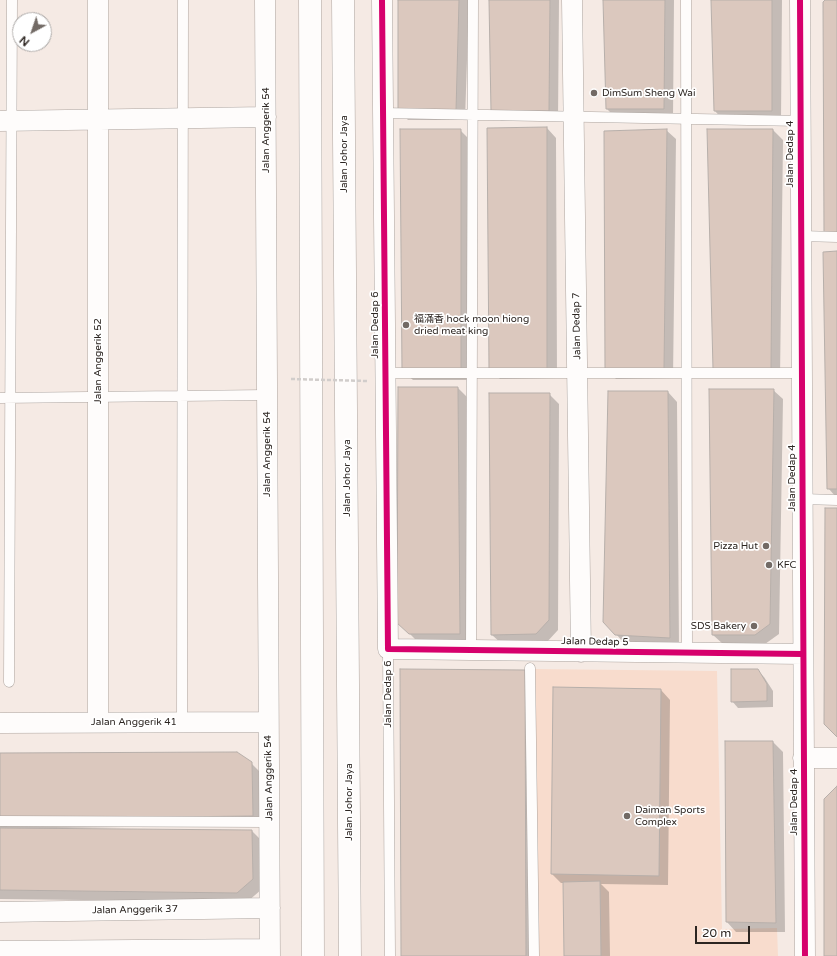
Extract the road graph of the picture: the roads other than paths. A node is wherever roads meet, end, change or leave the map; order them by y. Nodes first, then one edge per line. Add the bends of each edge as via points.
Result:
1 (12, 0) edge
2 (98, 0) edge
3 (183, 0) edge
4 (265, 0) edge
5 (310, 0) edge
6 (343, 0) edge
7 (382, 0) edge
8 (473, 0) edge
9 (572, 0) edge
10 (686, 0) edge
11 (800, 0) edge
12 (383, 113) junction
13 (472, 115) junction
14 (574, 116) junction
15 (266, 117) junction
16 (183, 118) junction
17 (686, 118) junction
18 (98, 119) junction
19 (6, 121) edge
20 (800, 121) junction
21 (801, 236) junction
22 (837, 238) edge
23 (385, 373) junction
24 (472, 373) junction
25 (577, 373) junction
26 (686, 373) junction
27 (802, 373) junction
28 (267, 395) junction
29 (183, 396) junction
30 (98, 397) junction
31 (0, 398) edge
32 (10, 398) junction
33 (802, 499) junction
34 (837, 500) edge
35 (388, 649) junction
36 (471, 650) junction
37 (581, 652) junction
38 (687, 653) junction
39 (803, 654) junction
40 (530, 668) dead end
41 (9, 682) dead end
42 (98, 722) junction
43 (182, 722) junction
44 (268, 722) junction
45 (0, 723) edge
46 (803, 758) junction
47 (837, 758) edge
48 (0, 821) edge
49 (269, 822) junction
50 (270, 908) junction
51 (0, 912) edge
52 (0, 952) edge
53 (270, 953) edge
54 (313, 956) edge
55 (350, 956) edge
56 (390, 956) edge
57 (534, 956) edge
58 (804, 956) edge

1 - 19 lane
2 - 18 street, Jalan Anggerik 52
3 - 16 lane
4 - 15 street, Jalan Anggerik 54
5 - 54 main road
6 - 55 main road, Jalan Johor Jaya
7 - 12 street, Jalan Dedap 6
8 - 13 lane
9 - 14 street, Jalan Dedap 7
10 - 17 lane
11 - 20 street, Jalan Dedap 4
12 - 13 lane
12 - 23 street, Jalan Dedap 6
13 - 14 lane
13 - 24 lane
14 - 17 lane
14 - 25 street, Jalan Dedap 7
15 - 16 street
15 - 28 street, Jalan Anggerik 54
16 - 18 street
16 - 29 lane
17 - 20 lane
17 - 26 lane
18 - 19 street
18 - 30 street, Jalan Anggerik 52
19 - 32 lane
20 - 21 street, Jalan Dedap 4
21 - 22 lane
21 - 27 street, Jalan Dedap 4
23 - 24 lane
23 - 35 street, Jalan Dedap 6
24 - 25 lane
24 - 36 lane
25 - 26 lane
25 - 37 street, Jalan Dedap 7
26 - 27 lane
26 - 38 lane
27 - 33 street, Jalan Dedap 4
28 - 29 lane
28 - 44 street, Jalan Anggerik 54
29 - 30 lane
29 - 43 lane
30 - 32 lane
30 - 42 street, Jalan Anggerik 52
31 - 32 lane
32 - 41 lane
33 - 34 lane
33 - 39 street, Jalan Dedap 4
35 - 36 street, Jalan Dedap 5
35 - 56 lane, Jalan Dedap 6
36 - 37 street, Jalan Dedap 5
37 - 38 street, Jalan Dedap 5
38 - 39 street, Jalan Dedap 5
39 - 46 street, Jalan Dedap 4
40 - 57 lane
42 - 43 street, Jalan Anggerik 41
42 - 45 street, Jalan Anggerik 41
43 - 44 street, Jalan Anggerik 41
44 - 49 street, Jalan Anggerik 54
46 - 47 street
46 - 58 street, Jalan Dedap 4
48 - 49 lane
49 - 50 street, Jalan Anggerik 54
50 - 51 street, Jalan Anggerik 37
50 - 53 street, Jalan Anggerik 54
52 - 53 street

